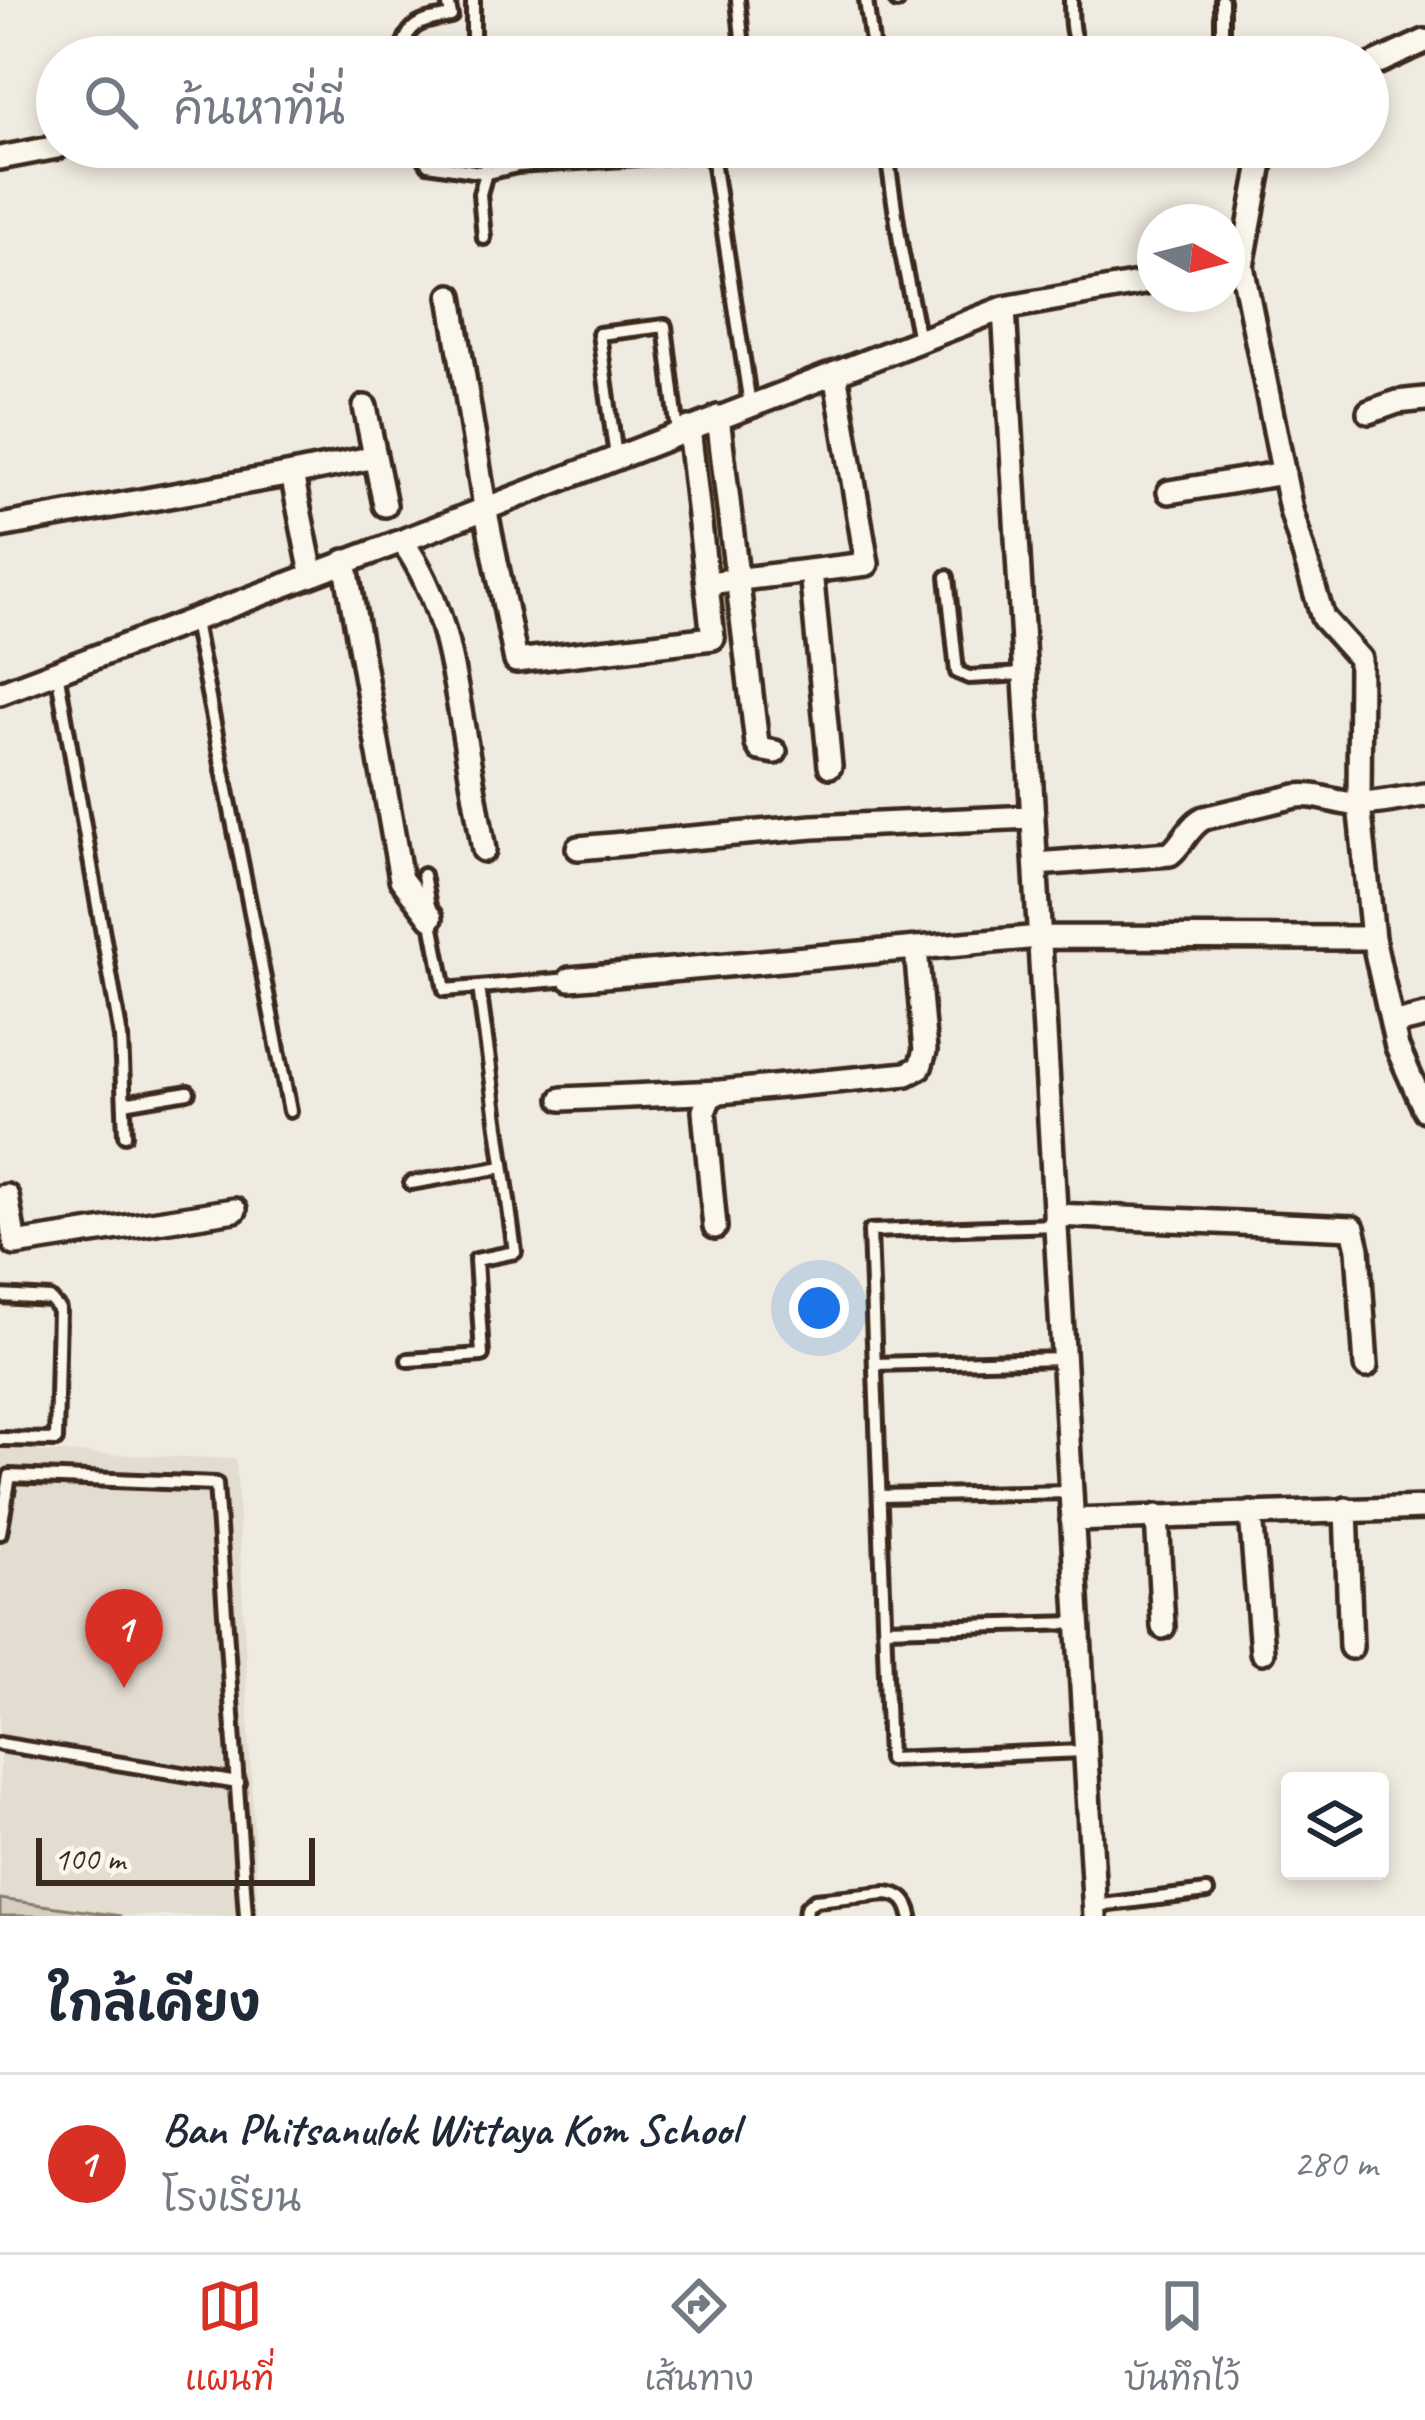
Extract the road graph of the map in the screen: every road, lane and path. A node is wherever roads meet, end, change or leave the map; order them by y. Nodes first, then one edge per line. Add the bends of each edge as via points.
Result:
1 (448, 0) edge
2 (473, 0) edge
3 (738, 0) edge
4 (866, 0) edge
5 (1071, 0) edge
6 (1222, 0) edge
7 (405, 36) edge
8 (473, 36) edge
9 (742, 36) edge
10 (871, 36) edge
11 (1072, 36) edge
12 (1222, 36) edge
13 (1425, 40) edge
14 (1389, 57) edge
15 (36, 151) edge
16 (0, 158) edge
17 (454, 168) edge
18 (485, 168) edge
19 (508, 168) edge
20 (714, 168) edge
21 (889, 168) edge
22 (1259, 168) edge
23 (486, 173) junction
24 (1245, 226) edge
25 (484, 238) dead end
26 (1137, 284) edge
27 (451, 296) dead end
28 (1004, 308) junction
29 (1245, 310) edge
30 (919, 340) junction
31 (836, 374) junction
32 (1425, 399) edge
33 (750, 404) junction
34 (365, 406) dead end
35 (1369, 412) dead end
36 (718, 417) junction
37 (684, 430) junction
38 (375, 457) junction
39 (616, 457) junction
40 (1283, 473) junction
41 (292, 474) junction
42 (1169, 492) dead end
43 (385, 505) dead end
44 (485, 507) junction
45 (0, 526) edge
46 (401, 542) junction
47 (345, 561) junction
48 (811, 571) junction
49 (312, 574) junction
50 (947, 577) dead end
51 (737, 580) junction
52 (708, 583) junction
53 (194, 618) junction
54 (57, 671) junction
55 (1024, 674) junction
56 (0, 693) edge
57 (775, 752) dead end
58 (830, 766) dead end
59 (1425, 795) edge
60 (1359, 804) junction
61 (1032, 817) junction
62 (578, 848) dead end
63 (484, 850) dead end
64 (1036, 864) junction
65 (423, 875) dead end
66 (431, 918) junction
67 (1039, 937) junction
68 (1373, 938) junction
69 (916, 948) junction
70 (570, 979) joint
71 (478, 987) junction
72 (1425, 1016) edge
73 (1392, 1024) junction
74 (188, 1091) dead end
75 (720, 1091) junction
76 (562, 1099) dead end
77 (124, 1103) junction
78 (290, 1111) dead end
79 (1425, 1111) edge
80 (125, 1135) dead end
81 (503, 1167) junction
82 (411, 1183) dead end
83 (0, 1197) edge
84 (236, 1210) dead end
85 (1055, 1220) junction
86 (715, 1227) dead end
87 (0, 1296) edge
88 (1063, 1359) junction
89 (408, 1360) dead end
90 (875, 1364) junction
91 (1366, 1366) dead end
92 (0, 1439) edge
93 (1070, 1492) junction
94 (880, 1496) junction
95 (1425, 1508) edge
96 (1346, 1510) junction
97 (1251, 1513) junction
98 (1157, 1516) junction
99 (1072, 1520) junction
100 (0, 1532) edge
101 (1077, 1623) junction
102 (1163, 1627) dead end
103 (884, 1628) junction
104 (1351, 1647) dead end
105 (1262, 1652) dead end
106 (0, 1744) edge
107 (1084, 1751) junction
108 (238, 1783) junction
109 (1207, 1892) dead end
110 (1095, 1911) edge
111 (246, 1916) edge
112 (805, 1916) edge
113 (911, 1916) edge

1 - 7 lane via 451,16 421,22
2 - 8 lane
3 - 9 lane
4 - 10 lane
5 - 11 lane
6 - 12 lane
13 - 14 street
15 - 16 street
17 - 23 lane
18 - 23 lane
19 - 23 lane
20 - 33 lane
21 - 30 lane
22 - 24 street
23 - 25 lane
26 - 28 street
27 - 44 street
28 - 30 street
28 - 55 street
29 - 40 street
30 - 31 street
31 - 33 street
31 - 48 street via 867,565
32 - 35 street
33 - 36 street
34 - 38 street
36 - 37 street
36 - 51 street
37 - 39 street
37 - 39 lane via 664,326 599,334
37 - 52 street
38 - 41 street
38 - 43 street
39 - 44 street
40 - 42 street
40 - 60 street via 1323,618 1360,659
41 - 45 street
41 - 49 street
44 - 46 street
44 - 52 street via 517,661 713,638
46 - 47 street
46 - 63 street via 433,595 452,662
47 - 49 street
47 - 66 street via 401,879
48 - 51 street
48 - 58 street
49 - 53 street
50 - 55 lane via 957,672
51 - 52 street
51 - 57 street via 758,744
53 - 54 street
53 - 78 lane
54 - 56 street
54 - 77 lane via 121,1037
55 - 61 street
59 - 60 street
60 - 64 street via 1296,796 1204,818 1170,854
60 - 68 street
61 - 62 street
61 - 64 street
64 - 67 street
65 - 66 lane
66 - 71 lane via 445,990
67 - 68 street
67 - 69 street
67 - 85 street
68 - 73 street
69 - 70 street
69 - 75 street via 920,1067
70 - 71 lane
71 - 81 lane
72 - 73 street
73 - 79 street
74 - 77 lane
75 - 76 street
75 - 86 street via 704,1111
77 - 80 lane
81 - 82 lane
81 - 89 lane via 514,1252 476,1260 482,1355
83 - 84 street via 7,1196 15,1244
85 - 88 street
85 - 90 lane via 870,1231
85 - 91 street via 1353,1228
87 - 92 lane via 50,1298 59,1309 56,1440
88 - 90 lane
88 - 93 street
90 - 94 lane
93 - 94 lane
93 - 99 street
94 - 103 lane
95 - 96 street
96 - 97 street
96 - 104 street
97 - 98 street
97 - 105 street
98 - 99 street
98 - 102 street
99 - 101 street
100 - 108 lane via 10,1476 216,1484
101 - 103 lane
101 - 107 street
103 - 107 lane via 889,1759
106 - 108 lane
107 - 110 street
108 - 111 lane
109 - 110 lane
112 - 113 lane via 815,1900 886,1893 905,1901

